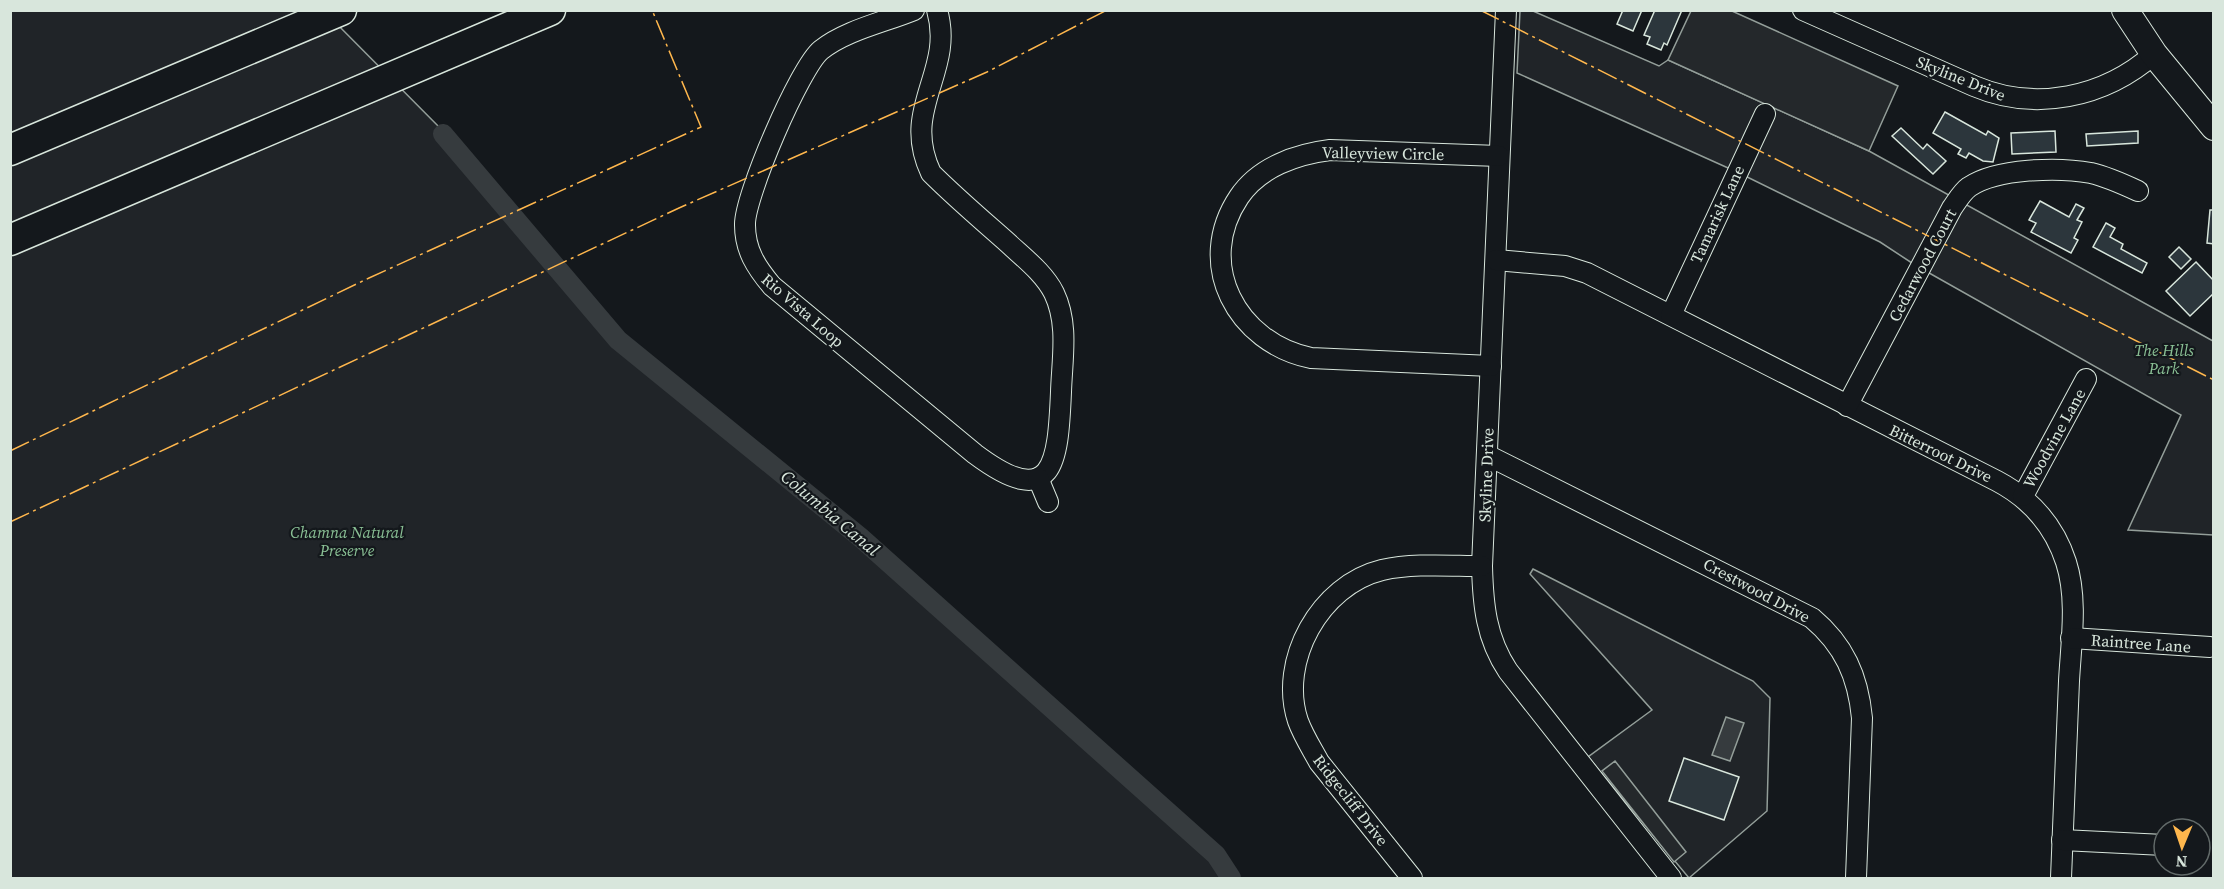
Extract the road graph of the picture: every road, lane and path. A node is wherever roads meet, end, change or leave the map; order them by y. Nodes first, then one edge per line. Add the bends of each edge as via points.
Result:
1 (341, 10) edge
2 (550, 10) edge
3 (914, 10) edge
4 (937, 10) edge
5 (1506, 10) edge
6 (1803, 10) edge
7 (2125, 10) edge
8 (2154, 54) junction
9 (1765, 114) dead end
10 (2214, 127) edge
11 (10, 150) edge
12 (1499, 156) junction
13 (2138, 191) dead end
14 (10, 240) edge
15 (1496, 260) junction
16 (1671, 315) junction
17 (1491, 366) junction
18 (2086, 379) dead end
19 (1847, 406) junction
20 (1487, 454) junction
21 (1038, 478) junction
22 (2022, 496) junction
23 (1048, 502) dead end
24 (1482, 566) junction
25 (2071, 638) junction
26 (2210, 647) dead end
27 (2062, 840) junction
28 (2152, 844) edge
29 (1412, 879) edge
30 (1671, 879) edge
31 (1856, 879) edge
32 (2061, 879) edge

1 - 11 highway
2 - 14 highway
3 - 21 street, Rio Vista Loop via 837,40 820,51 804,71 745,209 748,248 772,286 975,454 1008,475 1022,480
4 - 21 street via 942,48 920,121 924,159 940,182 1045,279 1062,315 1059,442 1050,469
5 - 12 street, Skyline Drive
6 - 8 street, Skyline Drive via 1974,86 2020,100 2050,99 2102,88 2128,75
7 - 8 main road
8 - 10 main road
9 - 16 street, Tamarisk Lane
12 - 15 street, Skyline Drive
12 - 17 street, Valleyview Circle via 1330,150 1308,153 1261,175 1240,196 1227,222 1222,245 1228,294 1240,315 1254,331 1292,354
13 - 19 street, Cedarwood Court via 2113,180 2070,170 2009,173 1968,188 1952,208
15 - 16 street, Bitterroot Drive via 1565,266
15 - 17 street, Skyline Drive
16 - 19 street, Bitterroot Drive
17 - 20 street, Skyline Drive
18 - 22 street, Woodvine Lane
19 - 22 street, Bitterroot Drive
20 - 24 street, Skyline Drive
20 - 31 street, Crestwood Drive via 1802,612 1832,636 1856,678 1861,708
21 - 23 street
22 - 25 street, Bitterroot Drive via 2044,519 2067,564
24 - 29 street, Ridgecliff Drive via 1411,567 1365,576 1330,600 1305,635 1298,654 1294,698 1298,721 1309,744
24 - 30 street, Skyline Drive via 1483,600 1495,652
25 - 26 street, Raintree Lane
25 - 27 street, Bitterroot Drive
27 - 28 street
27 - 32 street, Bitterroot Drive

